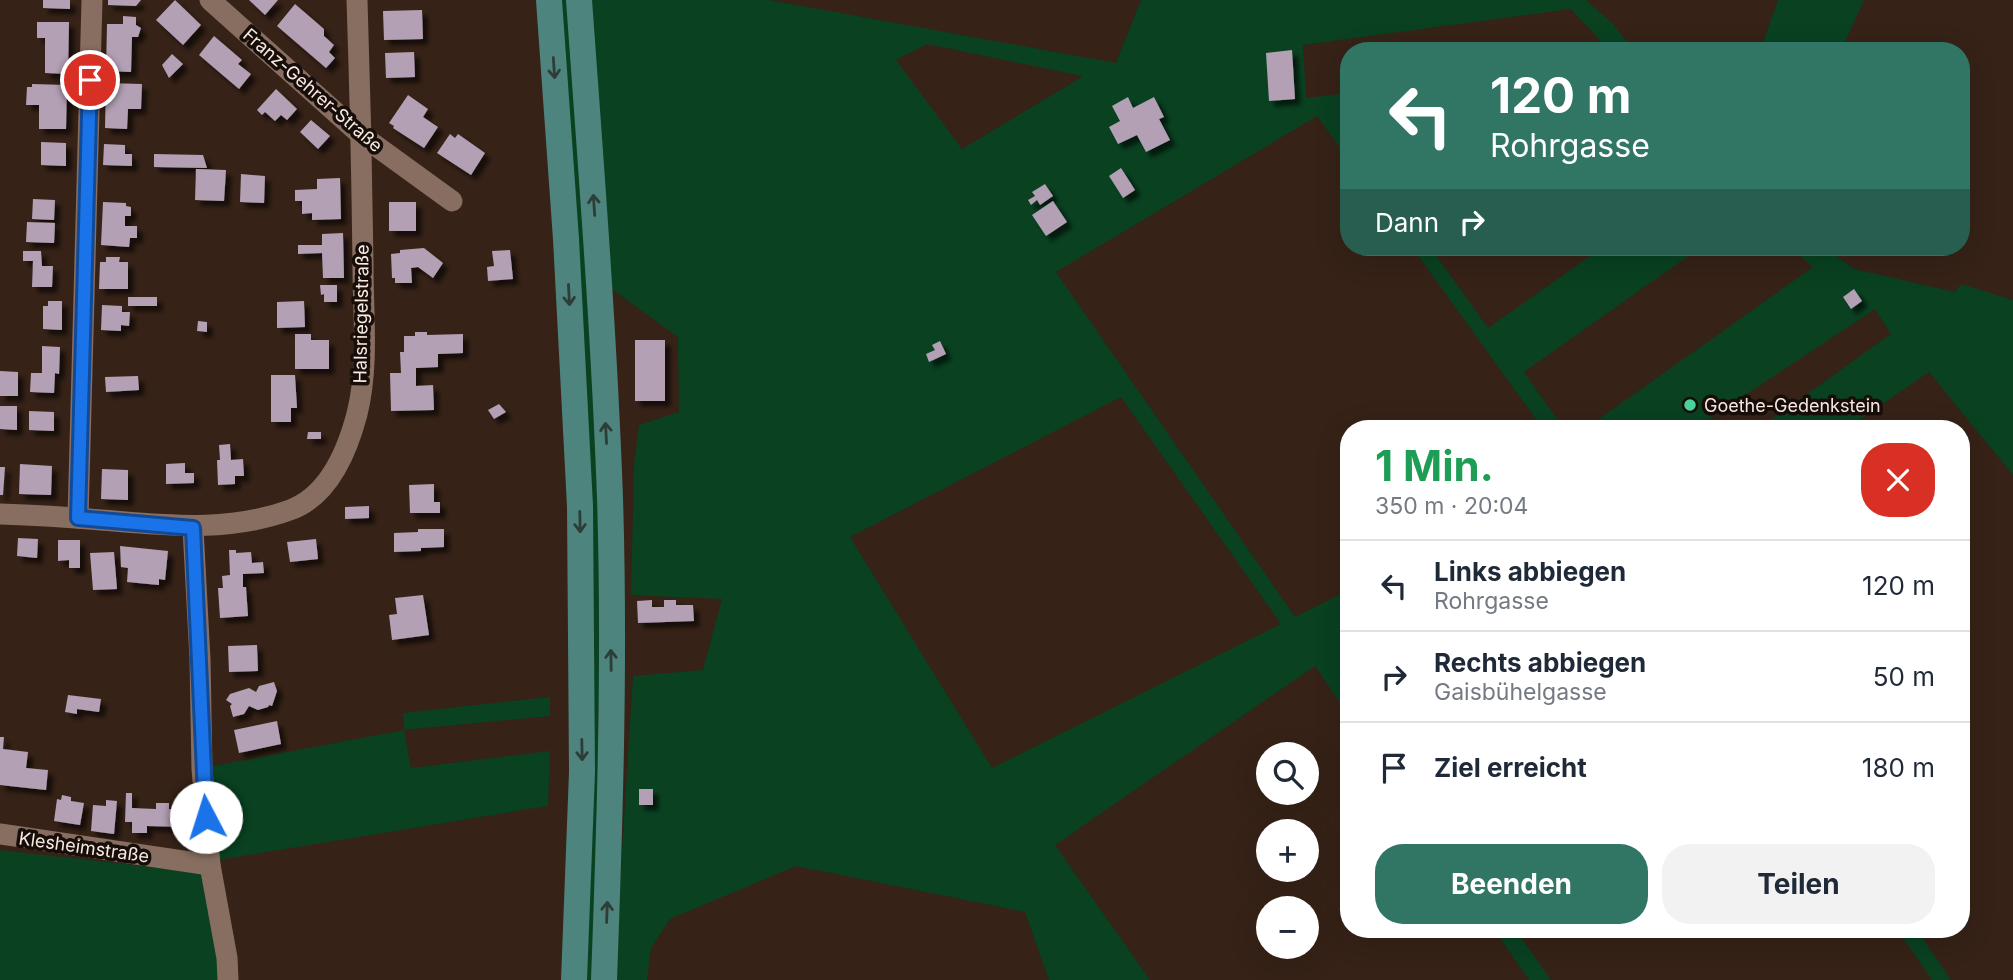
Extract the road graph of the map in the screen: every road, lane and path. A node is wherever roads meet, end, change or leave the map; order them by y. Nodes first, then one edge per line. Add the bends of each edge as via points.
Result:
1 (92, 0) edge
2 (210, 0) edge
3 (357, 0) edge
4 (549, 0) edge
5 (579, 0) edge
6 (361, 135) junction
7 (452, 201) dead end
8 (0, 514) edge
9 (78, 518) junction
10 (193, 528) junction
11 (0, 834) edge
12 (210, 865) junction
13 (228, 980) edge
14 (574, 980) edge
15 (604, 980) edge

1 - 9 street
2 - 6 street, Franz-Gehrer-Straße
3 - 6 street, Halsriegelstraße
4 -> 14 main road via 580,506 582,772
15 -> 5 main road via 612,770 610,498
6 - 7 street, Franz-Gehrer-Straße
6 - 10 street, Halsriegelstraße via 364,372 345,449 316,496 292,510
8 - 9 street, Halsriegelstraße
9 - 10 street, Halsriegelstraße
10 - 12 street
11 - 12 street, Klesheimstraße
12 - 13 street

